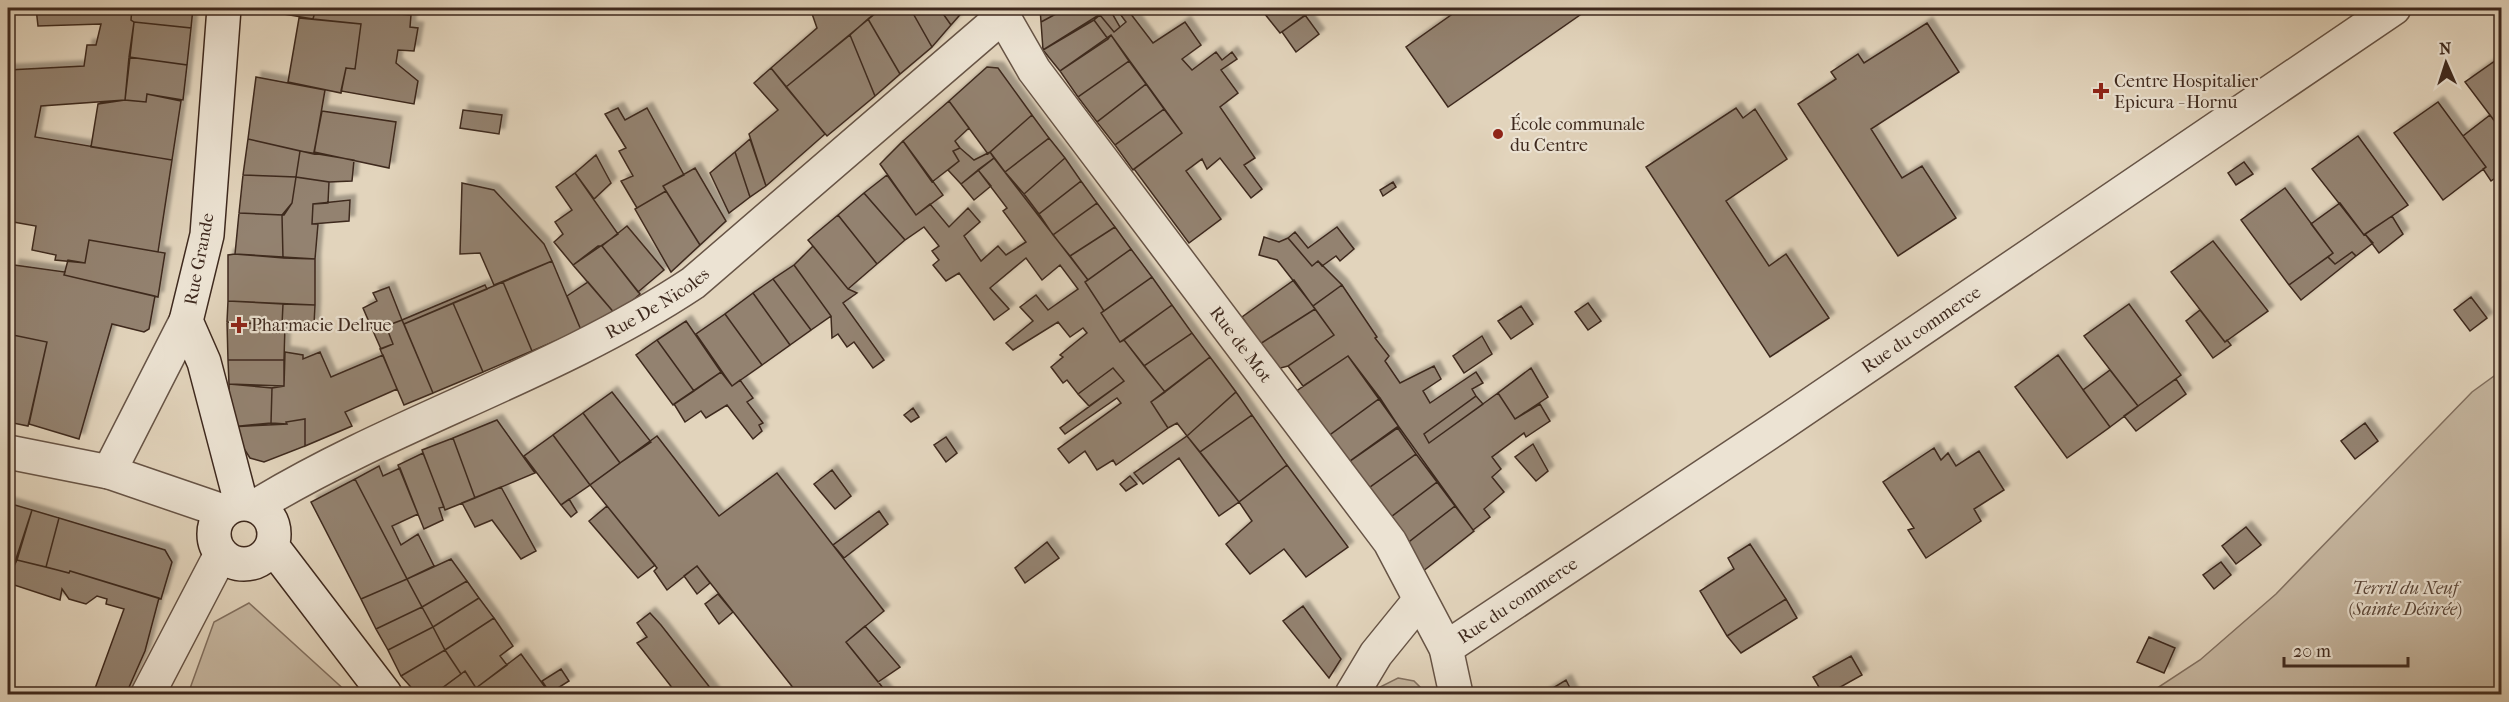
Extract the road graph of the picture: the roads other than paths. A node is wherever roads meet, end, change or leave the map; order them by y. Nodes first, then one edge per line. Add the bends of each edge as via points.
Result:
1 (224, 8) edge
2 (2394, 8) edge
3 (1003, 12) edge
4 (186, 321) junction
5 (8, 452) edge
6 (109, 472) junction
7 (240, 507) junction
8 (272, 546) junction
9 (221, 554) junction
10 (1419, 601) junction
11 (1446, 648) junction
12 (148, 694) edge
13 (384, 694) edge
14 (1352, 694) edge
15 (1456, 694) edge

1 - 4 street, Rue Grande via 207,235
2 - 11 street, Rue du commerce via 1776,429
3 - 7 street, Rue De Nicoles via 693,283 642,317
3 - 10 street, Rue de Mot via 1034,70 1390,542
4 - 6 street
4 - 7 street, Rue Grande via 204,362
5 - 6 street
6 - 7 street
7 - 8 street, Rue Grande via 266,513 274,534
7 - 9 street via 213,532
8 - 9 street via 264,556 243,564
8 - 13 street
9 - 12 street
10 - 11 street, Rue de Mot
10 - 14 street via 1376,654
11 - 15 street, Rue de Mot

